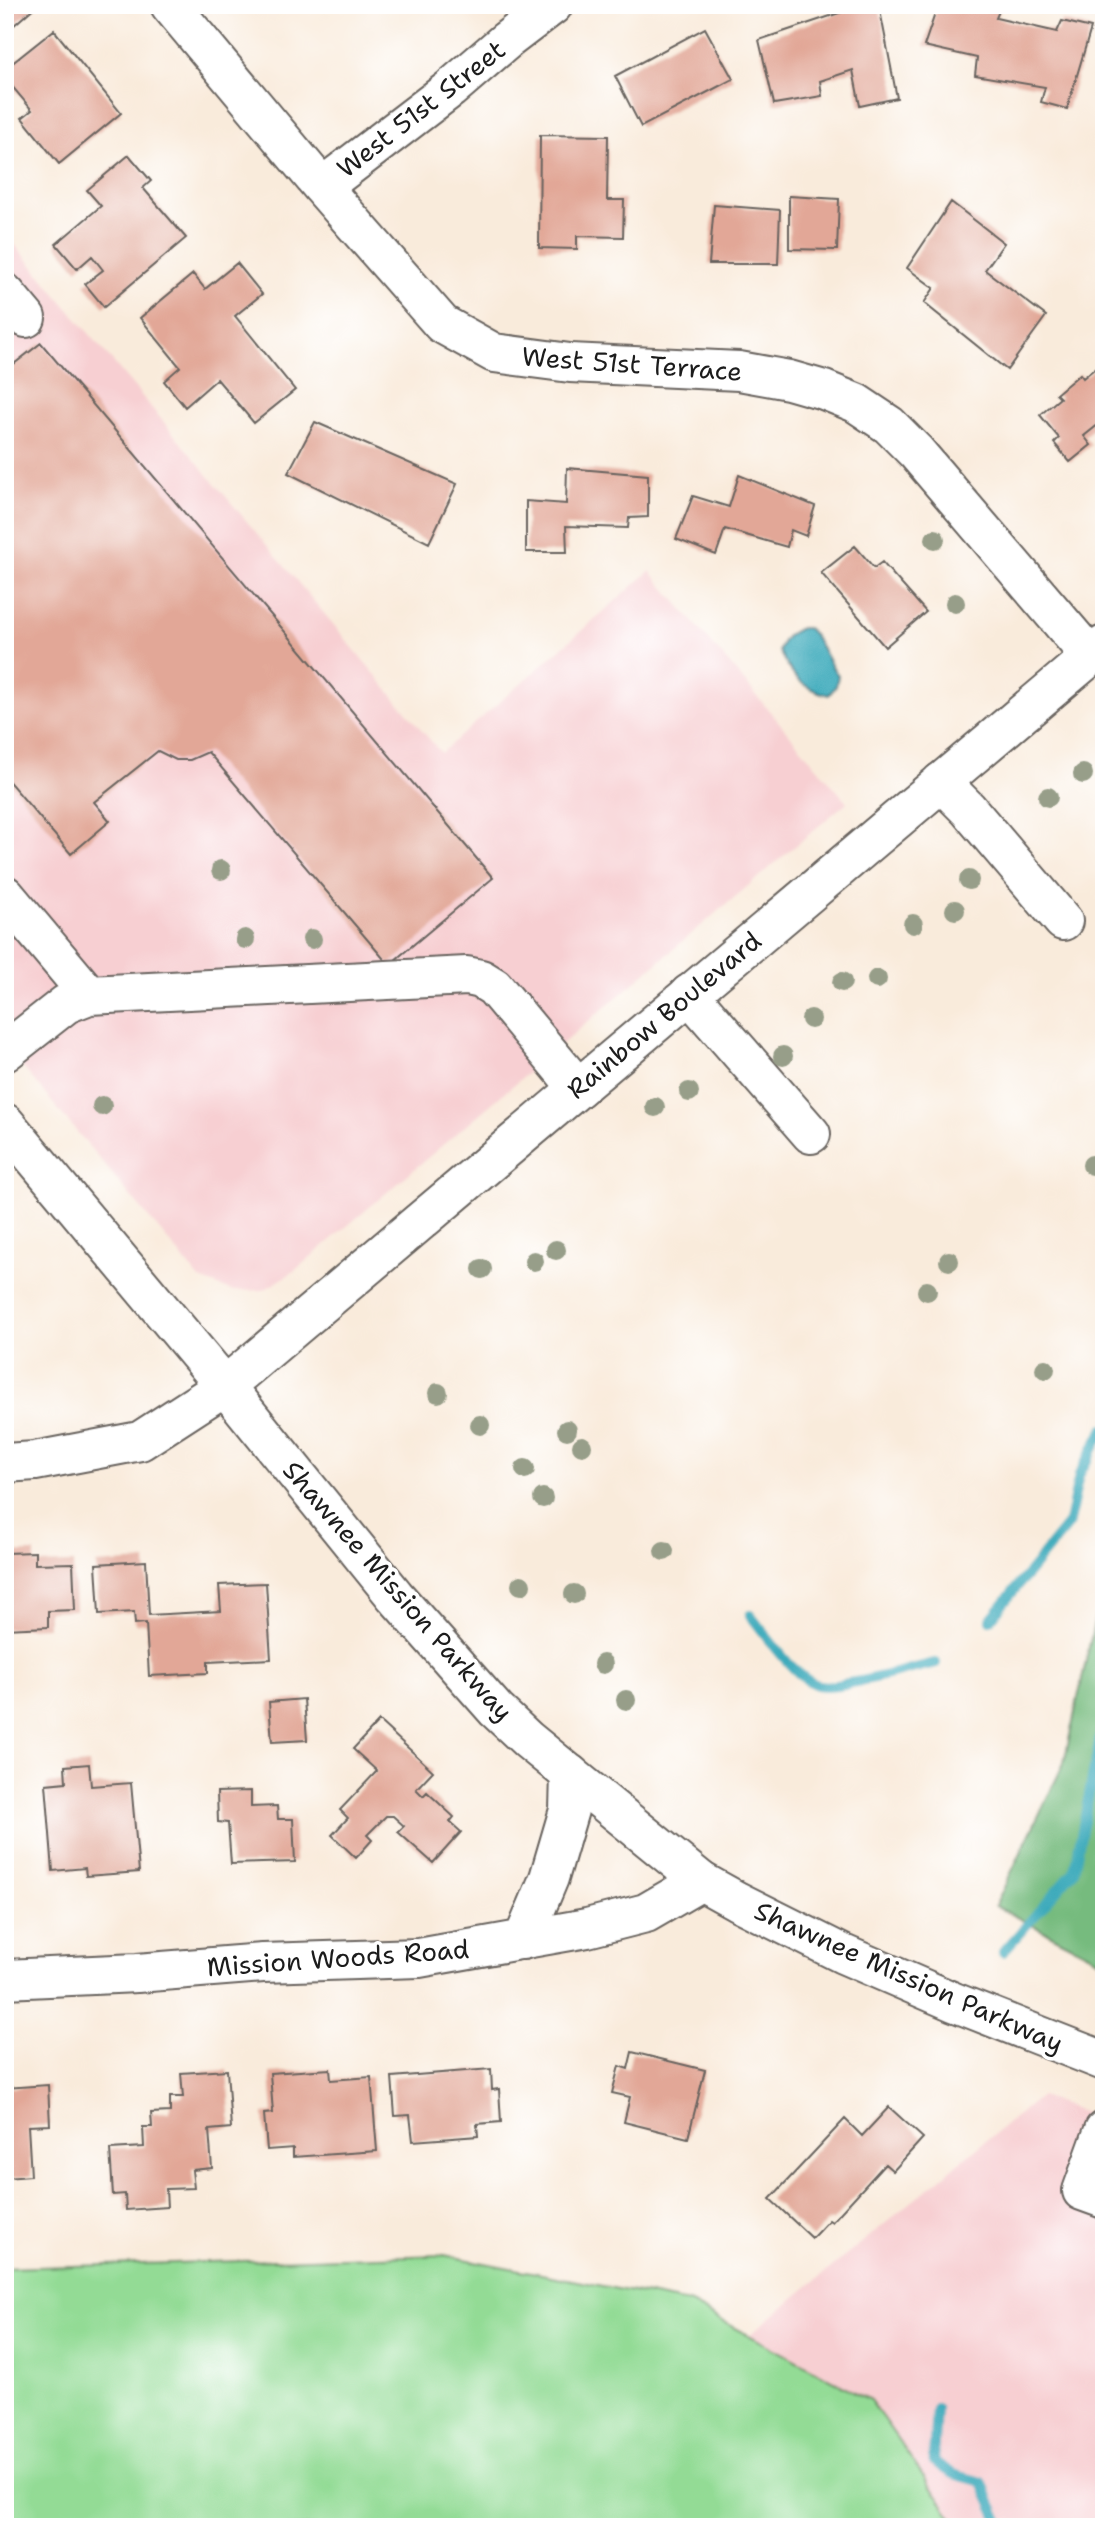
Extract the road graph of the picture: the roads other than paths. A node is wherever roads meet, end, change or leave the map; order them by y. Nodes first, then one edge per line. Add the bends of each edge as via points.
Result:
1 (170, 5) edge
2 (552, 5) edge
3 (322, 187) junction
4 (1097, 650) edge
5 (941, 782) junction
6 (5, 895) edge
7 (1063, 921) dead end
8 (689, 994) junction
9 (89, 995) junction
10 (5, 1052) edge
11 (578, 1088) junction
12 (5, 1123) edge
13 (811, 1134) dead end
14 (225, 1386) junction
15 (5, 1463) edge
16 (570, 1774) junction
17 (701, 1881) junction
18 (523, 1940) junction
19 (5, 1979) edge
20 (1104, 2061) edge
21 (1104, 2130) edge
22 (1104, 2199) edge

1 - 3 main road, West 51st Terrace
2 - 3 main road, West 51st Street
3 - 4 main road, West 51st Terrace via 442,324 494,353 570,363 739,371 789,380 856,403 889,425
4 - 5 main road, Rainbow Boulevard
5 - 7 main road
5 - 8 main road, Rainbow Boulevard
6 - 9 main road
8 - 11 main road, Rainbow Boulevard
8 - 13 main road
9 - 10 main road via 66,1004
9 - 11 main road via 467,976 494,987
11 - 14 main road, Rainbow Boulevard
12 - 14 main road, Shawnee Mission Parkway
14 - 15 main road, Rainbow Boulevard via 140,1441
14 - 16 main road, Shawnee Mission Parkway via 395,1596 504,1717
16 - 17 main road, Shawnee Mission Parkway
16 - 18 main road via 569,1810 549,1878
17 - 18 main road, Mission Woods Road via 646,1913
17 - 20 main road, Shawnee Mission Parkway via 843,1954
18 - 19 main road, Mission Woods Road via 419,1958
21 - 22 main road via 1082,2191

